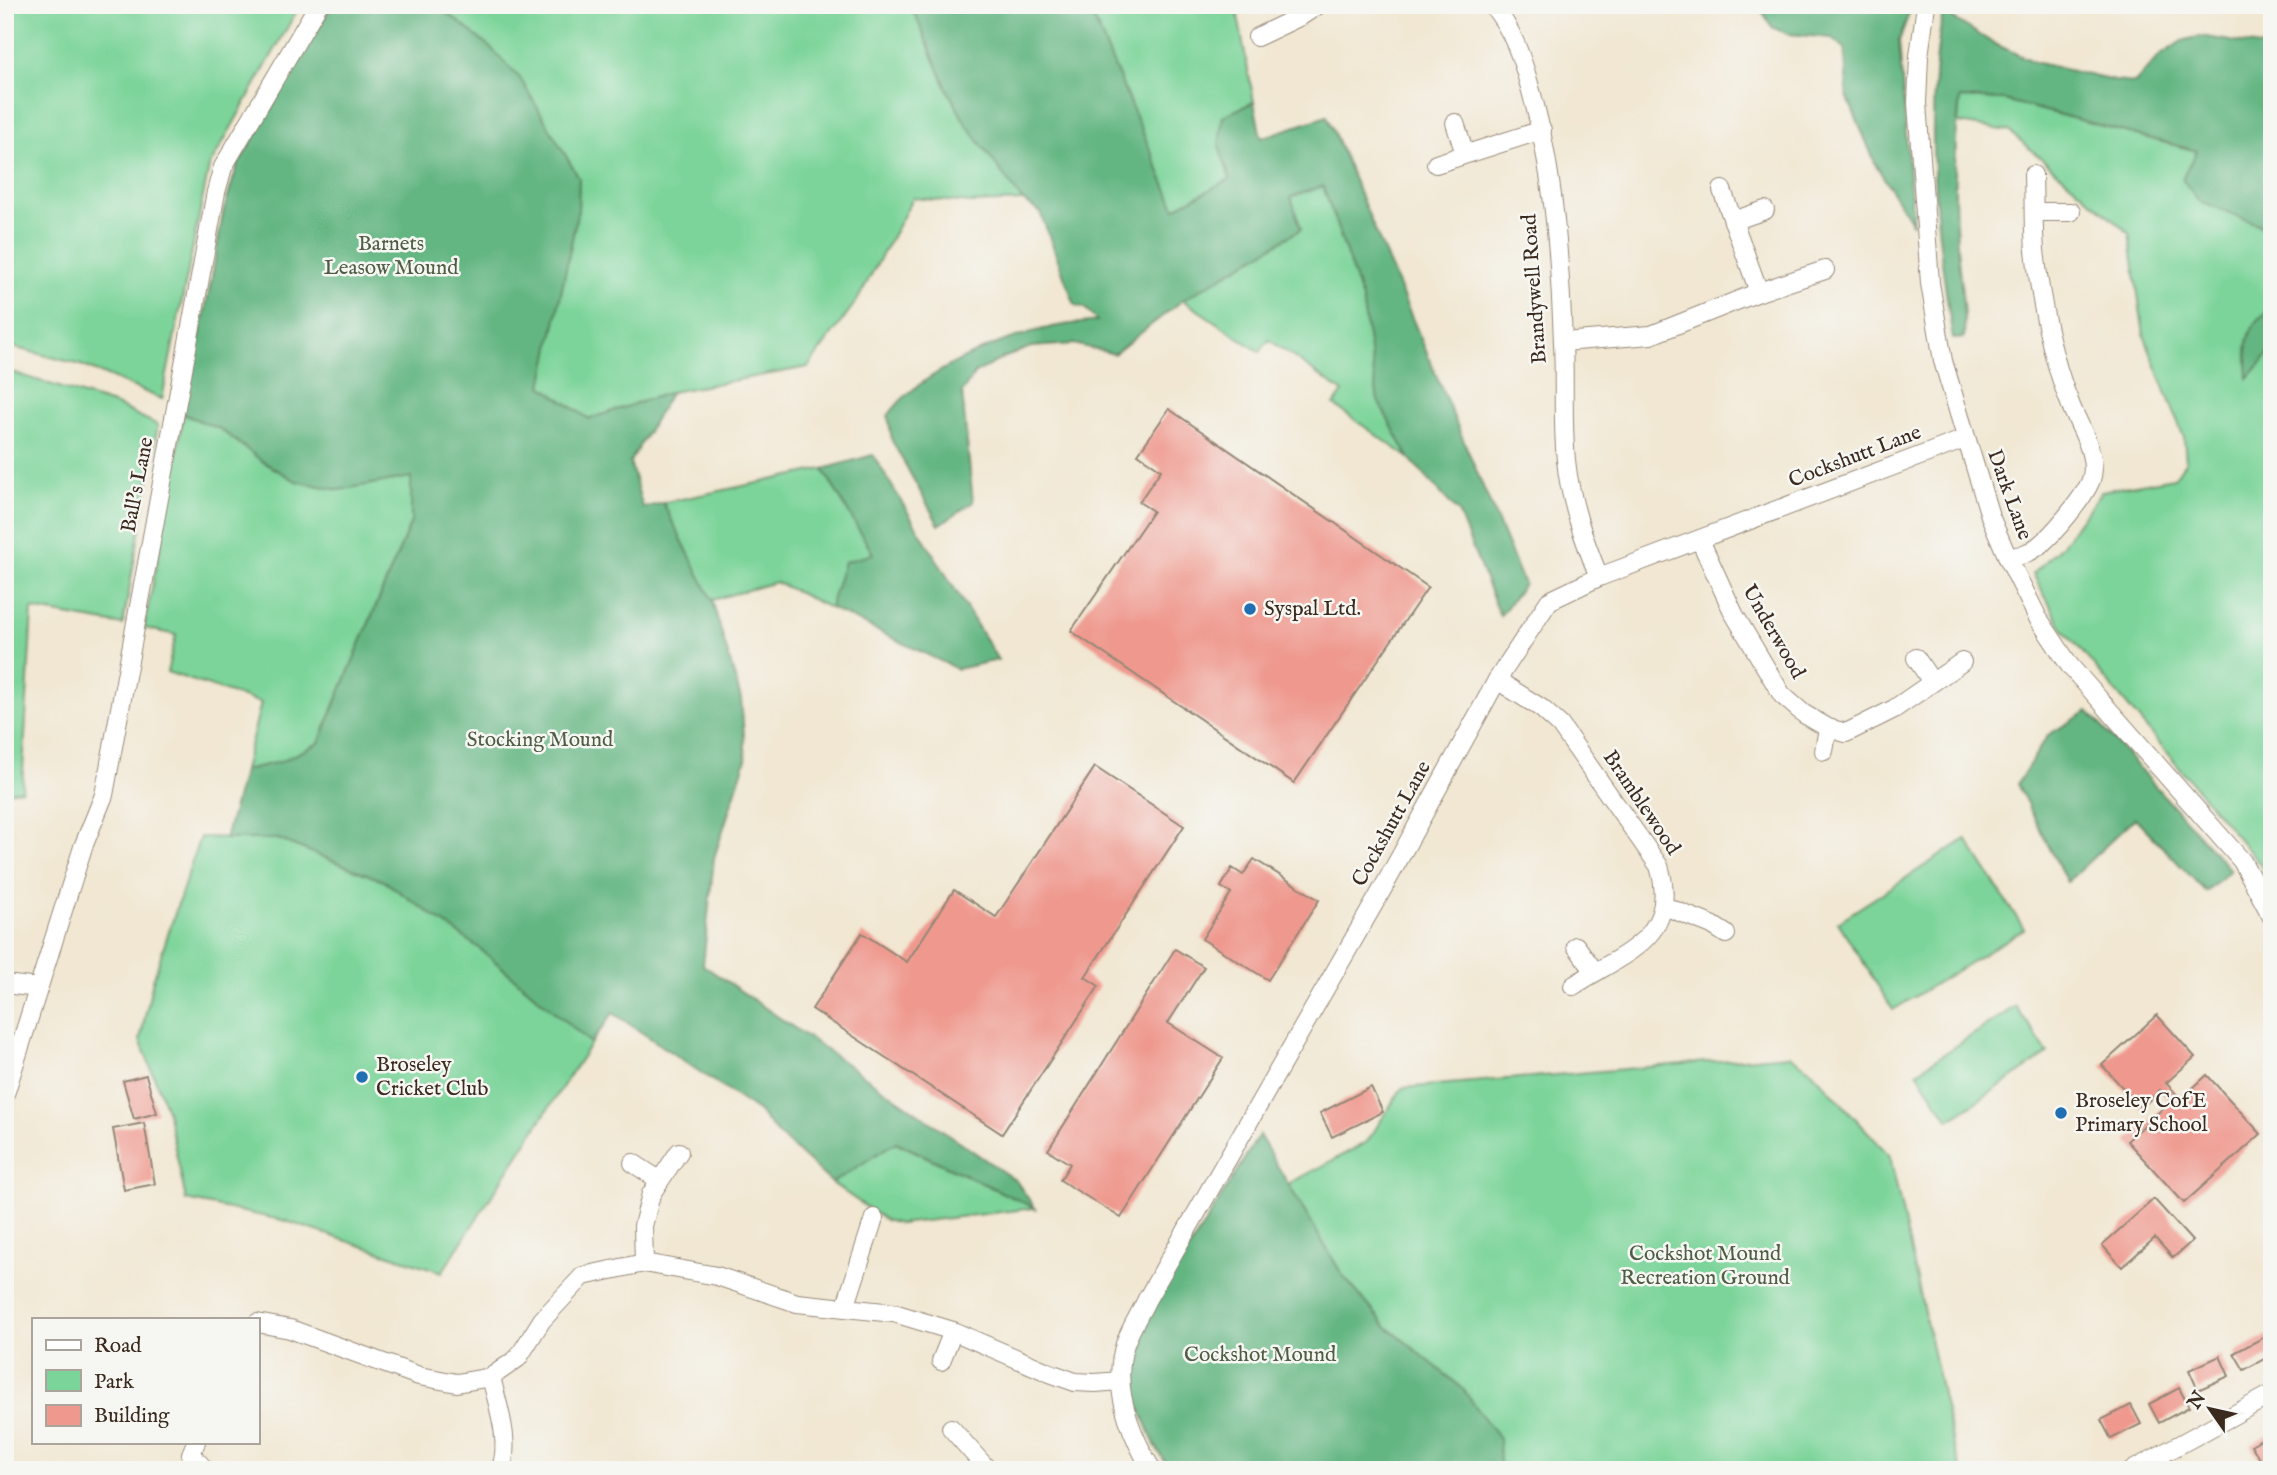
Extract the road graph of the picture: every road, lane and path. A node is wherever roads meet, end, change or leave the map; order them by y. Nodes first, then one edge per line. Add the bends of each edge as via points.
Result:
1 (318, 5) edge
2 (1280, 5) edge
3 (1318, 5) edge
4 (1492, 5) edge
5 (1926, 5) edge
6 (1290, 22) junction
7 (1257, 37) dead end
8 (1455, 124) dead end
9 (1542, 130) junction
10 (1465, 155) junction
11 (1436, 164) dead end
12 (2033, 176) dead end
13 (1722, 190) dead end
14 (1765, 210) dead end
15 (2035, 212) junction
16 (2071, 212) dead end
17 (1733, 222) junction
18 (1825, 270) dead end
19 (1759, 292) junction
20 (1563, 342) junction
21 (1965, 439) junction
22 (1700, 540) junction
23 (2008, 558) junction
24 (1598, 577) junction
25 (1916, 659) dead end
26 (1962, 662) dead end
27 (1497, 680) junction
28 (1932, 682) junction
29 (1828, 728) junction
30 (1824, 751) dead end
31 (1664, 906) junction
32 (2272, 916) edge
33 (1726, 934) dead end
34 (1576, 946) dead end
35 (1595, 972) junction
36 (5, 984) edge
37 (1573, 986) dead end
38 (38, 988) junction
39 (5, 1094) edge
40 (679, 1152) dead end
41 (633, 1163) dead end
42 (659, 1180) junction
43 (874, 1218) dead end
44 (644, 1264) junction
45 (845, 1308) junction
46 (259, 1323) edge
47 (953, 1331) junction
48 (941, 1361) dead end
49 (491, 1377) junction
50 (1120, 1381) junction
51 (2272, 1394) edge
52 (951, 1428) dead end
53 (195, 1444) edge
54 (205, 1470) edge
55 (500, 1470) edge
56 (988, 1470) edge
57 (1152, 1470) edge
58 (2133, 1470) edge

1 - 38 street, Ball's Lane via 223,167 104,795
2 - 6 street
3 - 6 street
4 - 9 street, Brandywell Road via 1511,33
5 - 21 street, Dark Lane via 1917,103 1930,283 1943,361
6 - 7 street
8 - 10 street
9 - 10 street
9 - 20 street, Brandywell Road
10 - 11 street
12 - 15 street
13 - 17 street
14 - 17 street
15 - 16 street
15 - 23 street via 2035,250 2057,370 2088,446 2092,477 2078,503 2039,546
17 - 19 street
18 - 19 street
19 - 20 street via 1651,335
20 - 24 street, Brandywell Road via 1566,460 1580,531
21 - 22 street, Cockshutt Lane
21 - 23 street, Dark Lane
22 - 24 street, Cockshutt Lane
22 - 29 street, Underwood via 1734,614 1783,695
23 - 32 street, Dark Lane via 2038,618 2070,666 2242,861
24 - 27 street, Cockshutt Lane via 1549,601
25 - 28 street
26 - 28 street
27 - 31 street, Bramblewood via 1560,725 1659,866
27 - 50 street, Cockshutt Lane via 1147,1299 1125,1343
28 - 29 street via 1894,709 1846,733
29 - 30 street
31 - 33 street
31 - 35 street via 1659,923 1642,942
34 - 35 street
35 - 37 street
36 - 38 street
38 - 39 street, Ball's Lane
40 - 42 street
41 - 42 street
42 - 44 street via 645,1217
43 - 45 street
44 - 45 street via 717,1276 797,1303
44 - 49 street via 583,1276 542,1321 518,1358
45 - 47 street via 894,1313
46 - 49 street via 290,1328 419,1376 457,1383
47 - 48 street
47 - 50 street via 1074,1382
49 - 55 street via 504,1428
50 - 57 street, Cockshutt Lane via 1123,1405
51 - 58 street
52 - 56 street
53 - 54 street via 191,1454

